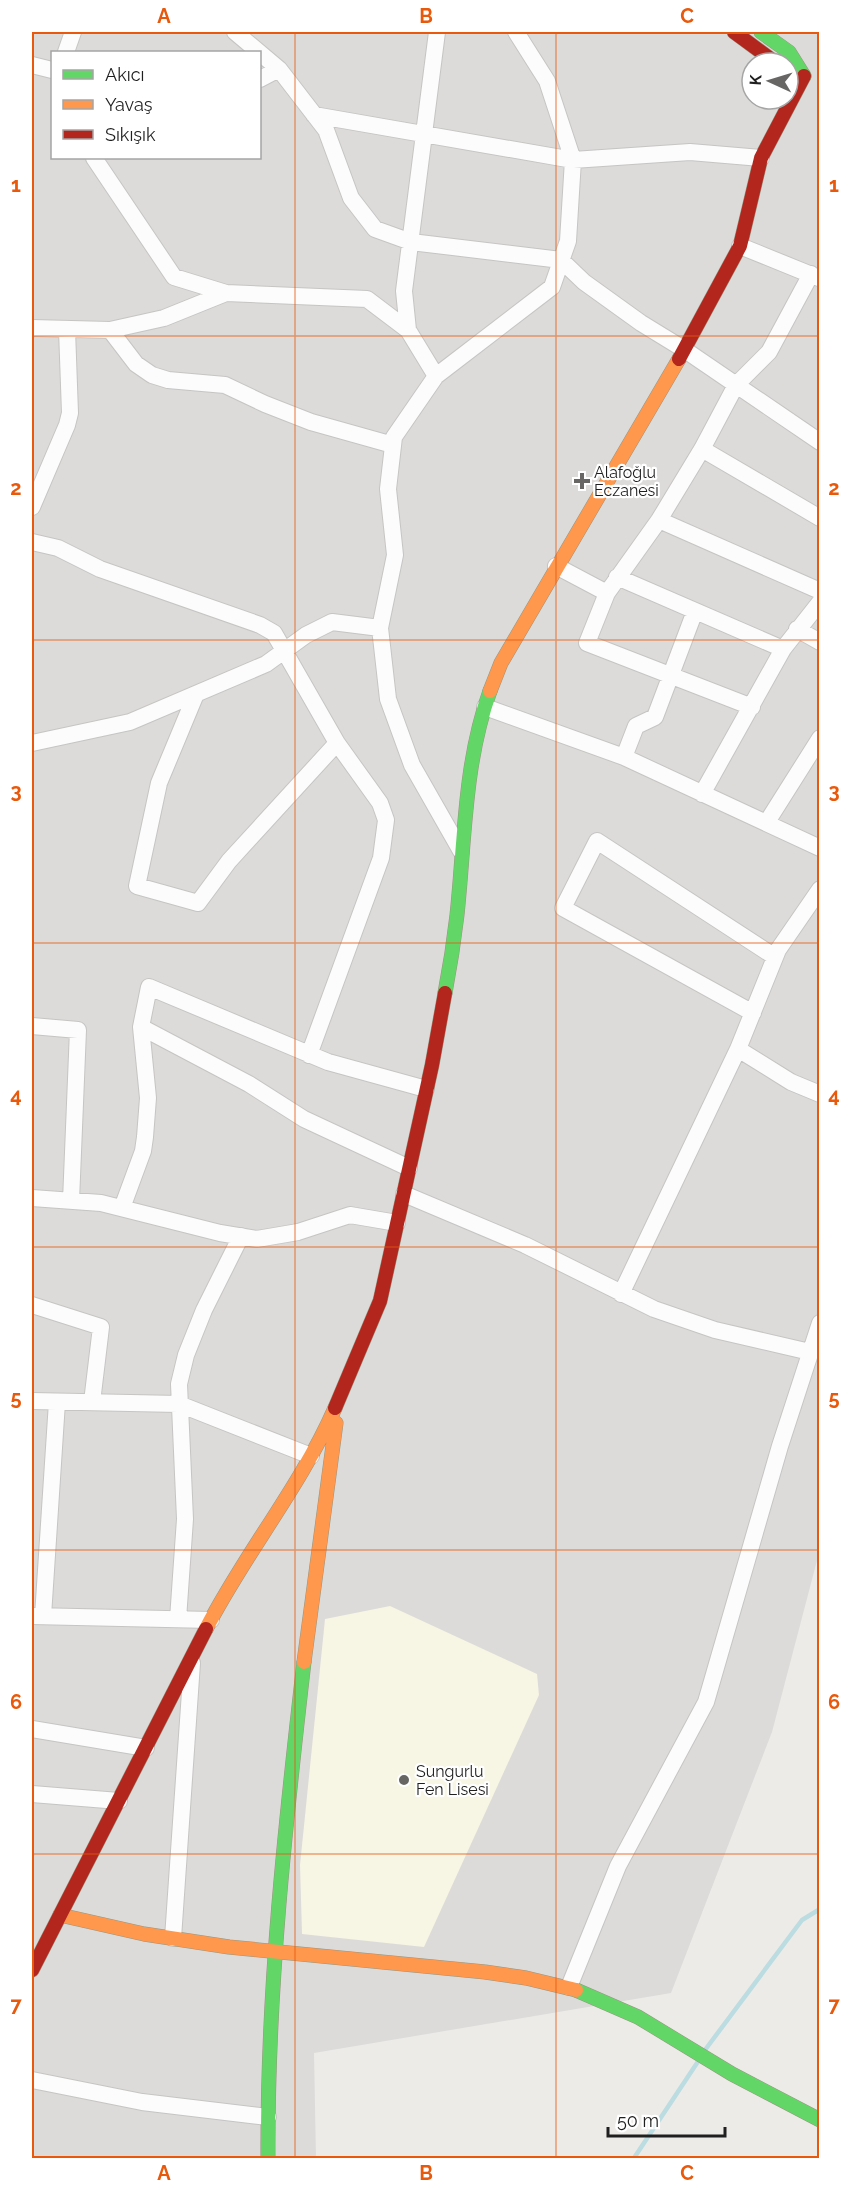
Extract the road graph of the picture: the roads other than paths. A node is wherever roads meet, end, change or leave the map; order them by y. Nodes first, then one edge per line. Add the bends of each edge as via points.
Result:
1 (73, 32) edge
2 (235, 32) edge
3 (437, 32) edge
4 (516, 32) edge
5 (734, 32) edge
6 (761, 32) edge
7 (66, 51) edge
8 (258, 51) edge
9 (760, 51) edge
10 (261, 54) edge
11 (32, 66) edge
12 (279, 69) junction
13 (51, 70) edge
14 (800, 74) edge
15 (804, 76) junction
16 (261, 78) edge
17 (819, 88) edge
18 (777, 111) edge
19 (314, 115) junction
20 (426, 135) junction
21 (769, 141) junction
22 (761, 158) junction
23 (95, 159) edge
24 (573, 160) junction
25 (411, 242) junction
26 (740, 246) junction
27 (561, 260) junction
28 (815, 276) edge
29 (226, 293) junction
30 (32, 328) edge
31 (67, 330) junction
32 (110, 330) junction
33 (408, 330) junction
34 (685, 350) junction
35 (436, 376) junction
36 (736, 385) junction
37 (819, 442) edge
38 (393, 446) junction
39 (702, 449) junction
40 (32, 507) edge
41 (819, 518) edge
42 (658, 520) junction
43 (32, 542) edge
44 (556, 566) junction
45 (617, 577) junction
46 (819, 591) edge
47 (607, 593) junction
48 (819, 602) edge
49 (695, 611) junction
50 (380, 628) junction
51 (797, 629) junction
52 (819, 642) edge
53 (783, 649) junction
54 (282, 652) junction
55 (670, 674) junction
56 (196, 694) junction
57 (485, 707) junction
58 (752, 707) junction
59 (819, 738) edge
60 (32, 743) edge
61 (337, 743) junction
62 (624, 757) junction
63 (702, 794) junction
64 (767, 822) junction
65 (819, 849) edge
66 (462, 851) junction
67 (819, 889) edge
68 (776, 957) junction
69 (753, 1013) junction
70 (32, 1026) edge
71 (141, 1027) junction
72 (738, 1049) junction
73 (309, 1055) junction
74 (426, 1089) junction
75 (819, 1094) edge
76 (410, 1168) junction
77 (404, 1194) junction
78 (32, 1198) edge
79 (71, 1201) junction
80 (122, 1209) junction
81 (398, 1223) junction
82 (241, 1236) junction
83 (621, 1294) junction
84 (32, 1305) edge
85 (819, 1323) edge
86 (810, 1352) junction
87 (341, 1392) junction
88 (32, 1401) edge
89 (57, 1402) junction
90 (92, 1402) junction
91 (179, 1404) junction
92 (311, 1456) junction
93 (37, 1616) edge
94 (178, 1619) junction
95 (211, 1620) junction
96 (192, 1657) junction
97 (32, 1729) edge
98 (146, 1748) junction
99 (32, 1794) edge
100 (119, 1801) junction
101 (60, 1915) junction
102 (173, 1938) junction
103 (273, 1951) junction
104 (32, 1970) edge
105 (568, 1987) junction
106 (32, 2080) edge
107 (268, 2117) junction
108 (819, 2120) edge
109 (268, 2158) edge

1 - 7 street
2 - 8 street
3 - 20 street
4 - 24 street via 547,81
5 - 9 main road
6 - 15 main road via 789,52
10 - 12 street
11 - 13 street
12 - 16 street
12 - 19 street
14 - 15 main road
15 - 17 main road
15 - 21 main road
18 - 21 main road
19 - 20 street
19 - 25 street via 326,130 351,198 375,229
20 - 24 street
20 - 25 street
21 - 22 main road
22 - 24 street via 690,152
22 - 26 main road
23 - 29 street via 174,278
24 - 27 street via 568,242
25 - 27 street
25 - 33 street via 404,291
26 - 28 street
26 - 34 main road
27 - 34 street via 584,282
27 - 35 street via 552,286
28 - 36 street via 769,352
29 - 32 street via 164,318
29 - 33 street via 367,299
30 - 31 street
31 - 32 street
31 - 40 street via 70,413
32 - 38 street via 136,364 152,375 225,385 311,422
33 - 35 street
34 - 36 street
34 - 44 main road
35 - 38 street via 394,437
36 - 37 street
36 - 39 street
38 - 50 street via 388,489 395,555
39 - 41 street
39 - 42 street
42 - 45 street
42 - 46 street
43 - 54 street via 260,625 274,633
44 - 47 street
44 - 57 main road via 501,663
45 - 47 street
45 - 49 street
47 - 55 street via 586,644
48 - 51 street
49 - 53 street
49 - 55 street
50 - 54 street via 332,622
50 - 66 street via 388,699 408,754
51 - 52 street
51 - 53 street
53 - 58 street
54 - 56 street via 266,664
54 - 61 street
55 - 58 street
55 - 62 street via 655,717 636,726
56 - 60 street via 130,722
56 - 61 street via 159,783 137,886 198,903 230,861
57 - 62 street
57 - 66 main road via 465,806
58 - 63 street
59 - 64 street
61 - 73 street via 380,803 386,820 381,858
62 - 63 street
63 - 64 street
64 - 65 street
66 - 74 main road via 457,915
67 - 68 street
68 - 69 street
68 - 69 street via 597,841 563,908
69 - 72 street
70 - 79 street via 78,1030
71 - 73 street via 149,987
71 - 76 street via 249,1084 304,1119
71 - 80 street via 148,1089 146,1137
72 - 75 street via 791,1082
72 - 83 street
73 - 74 street
74 - 76 main road
76 - 77 main road
77 - 81 main road
77 - 83 street via 525,1245
78 - 79 street
79 - 80 street
80 - 82 street
81 - 82 street via 350,1215 298,1232 257,1239
81 - 87 main road via 380,1302
82 - 91 street via 186,1355
83 - 86 street via 715,1330
84 - 90 street via 101,1327
85 - 86 street
86 - 105 street via 706,1702 618,1866
87 - 92 main road
87 - 103 main road via 325,1490
88 - 89 street
89 - 90 street
89 - 93 street
90 - 91 street
91 - 92 street
91 - 94 street via 185,1519
92 - 95 main road via 229,1584
93 - 94 street
94 - 95 street
95 - 96 main road
96 - 98 main road
96 - 102 street
97 - 98 street
98 - 100 main road
99 - 100 street
100 - 101 main road
101 - 102 main road via 99,1926
101 - 104 main road
102 - 103 main road
103 - 105 main road via 508,1975
103 - 107 main road
105 - 108 main road via 657,2026 706,2058
106 - 107 street via 142,2102
107 - 109 main road

